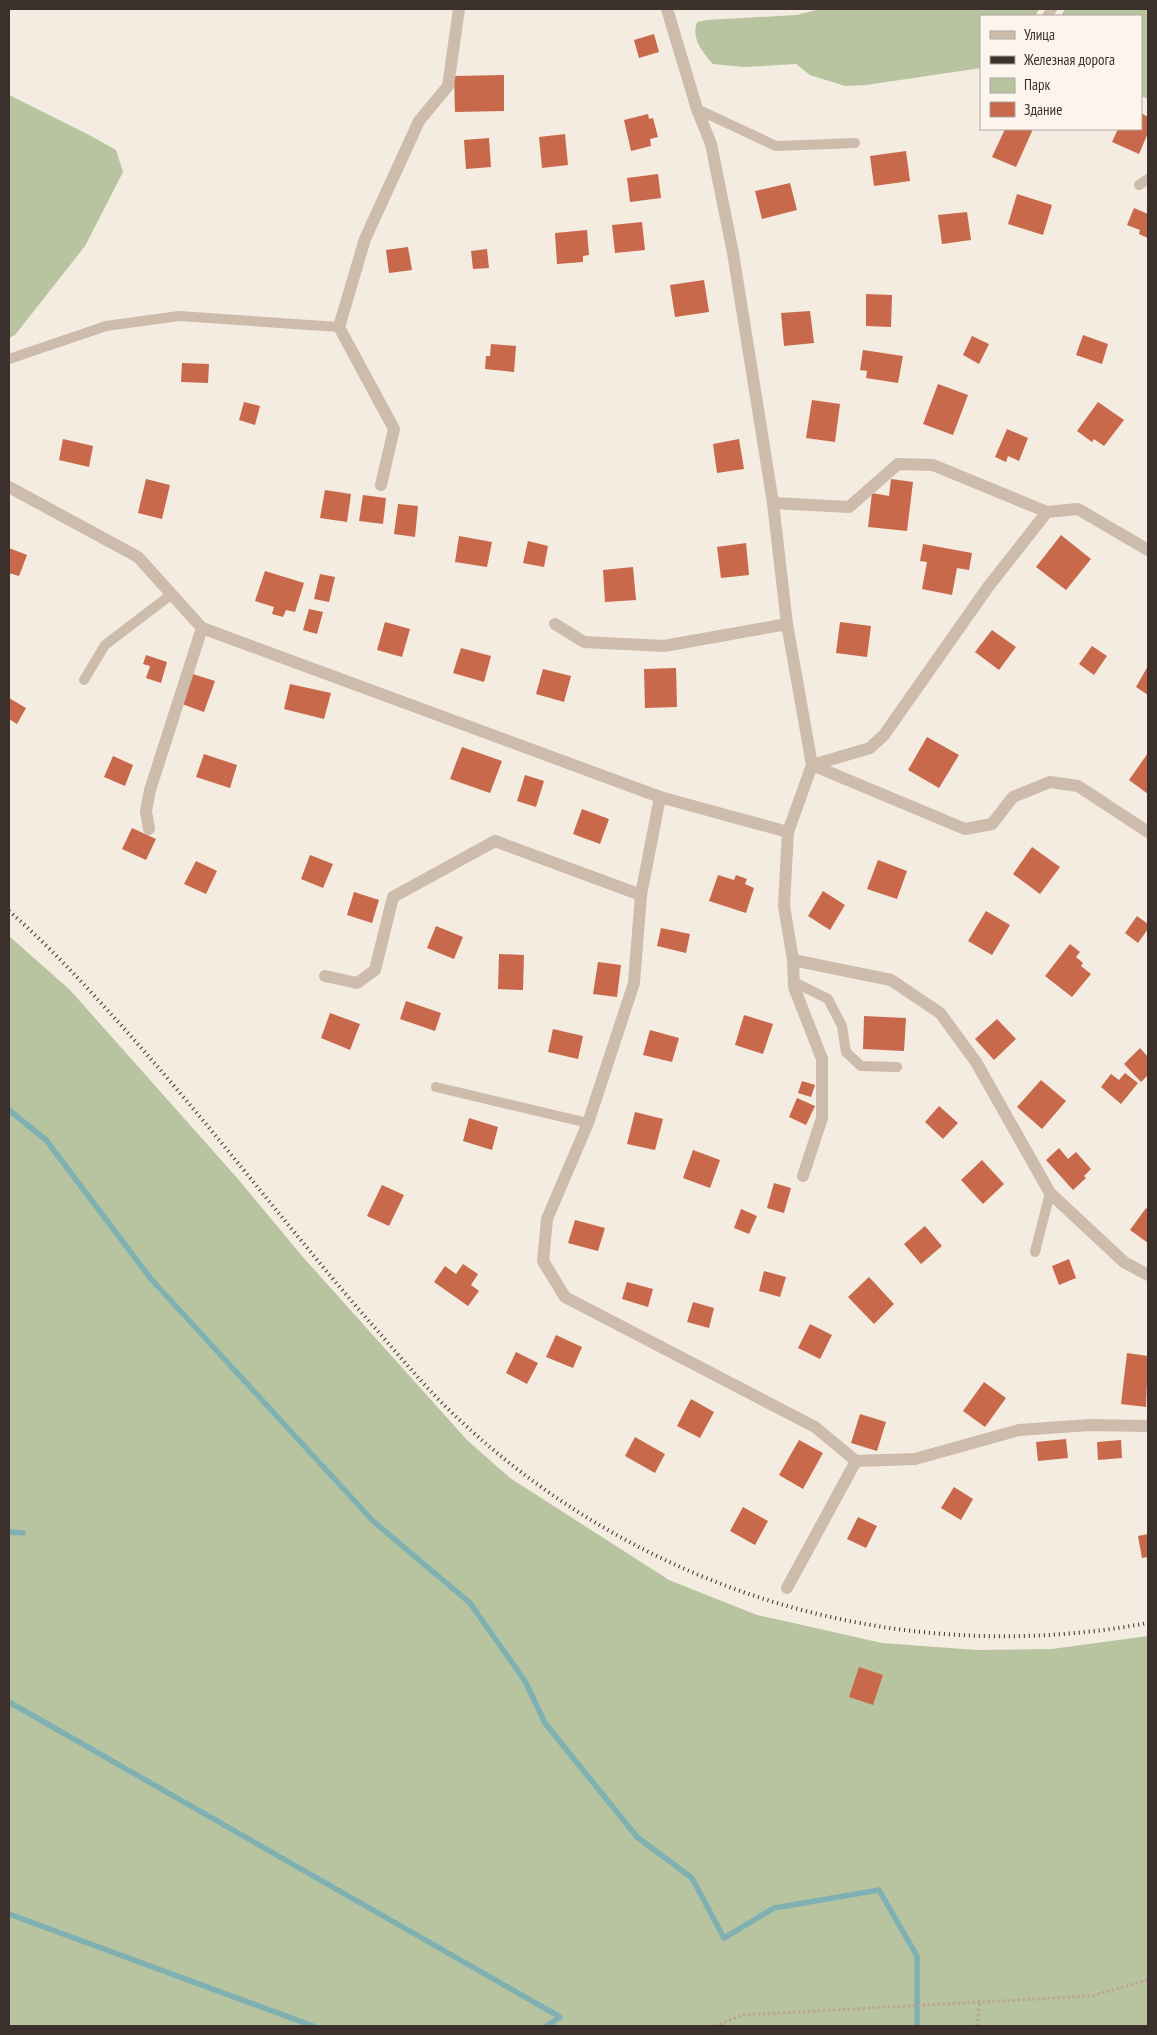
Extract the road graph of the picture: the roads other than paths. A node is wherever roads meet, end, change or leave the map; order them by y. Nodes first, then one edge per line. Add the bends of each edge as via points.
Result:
1 (459, 9) edge
2 (667, 9) edge
3 (697, 109) junction
4 (855, 143) dead end
5 (339, 327) junction
6 (9, 359) edge
7 (381, 485) dead end
8 (9, 487) edge
9 (773, 503) junction
10 (1047, 512) junction
11 (1148, 550) edge
12 (172, 594) junction
13 (555, 624) dead end
14 (787, 624) junction
15 (202, 628) junction
16 (84, 680) dead end
17 (812, 764) junction
18 (660, 797) junction
19 (149, 829) dead end
20 (788, 832) junction
21 (1148, 832) edge
22 (642, 895) junction
23 (793, 960) junction
24 (325, 976) dead end
25 (794, 982) junction
26 (897, 1067) dead end
27 (436, 1088) dead end
28 (588, 1123) junction
29 (803, 1176) dead end
30 (1050, 1193) junction
31 (1035, 1252) dead end
32 (1148, 1275) edge
33 (1148, 1426) edge
34 (856, 1462) junction
35 (787, 1588) dead end

1 - 5 street via 448,86 419,121 365,239
2 - 3 street
3 - 4 lane via 776,146
3 - 9 street via 711,144 731,244
5 - 6 lane via 179,316 106,326
5 - 7 street via 394,429
8 - 12 street via 138,557
9 - 10 street via 849,507 898,464 933,465
9 - 14 street
10 - 11 street via 1078,509
10 - 17 street via 988,587 884,735 870,748
12 - 15 street
12 - 16 lane via 105,645
13 - 14 street via 584,642 664,646
14 - 17 street
15 - 18 street
15 - 19 street via 150,790 146,810
17 - 20 street
17 - 21 street via 965,829 992,824 1013,797 1050,782 1078,786
18 - 20 street
18 - 22 street
20 - 23 street via 784,906
22 - 24 street via 495,841 393,897 375,970 357,983
22 - 28 street via 634,983
23 - 25 street
23 - 30 street via 891,980 940,1013 976,1062
25 - 26 lane via 828,999 842,1026 846,1052 861,1066
25 - 29 street via 822,1059 822,1118
27 - 28 lane
28 - 34 street via 547,1219 543,1261 565,1297 816,1427
30 - 31 lane
30 - 32 street via 1124,1262
33 - 34 street via 1090,1425 1019,1430 915,1460
34 - 35 street

